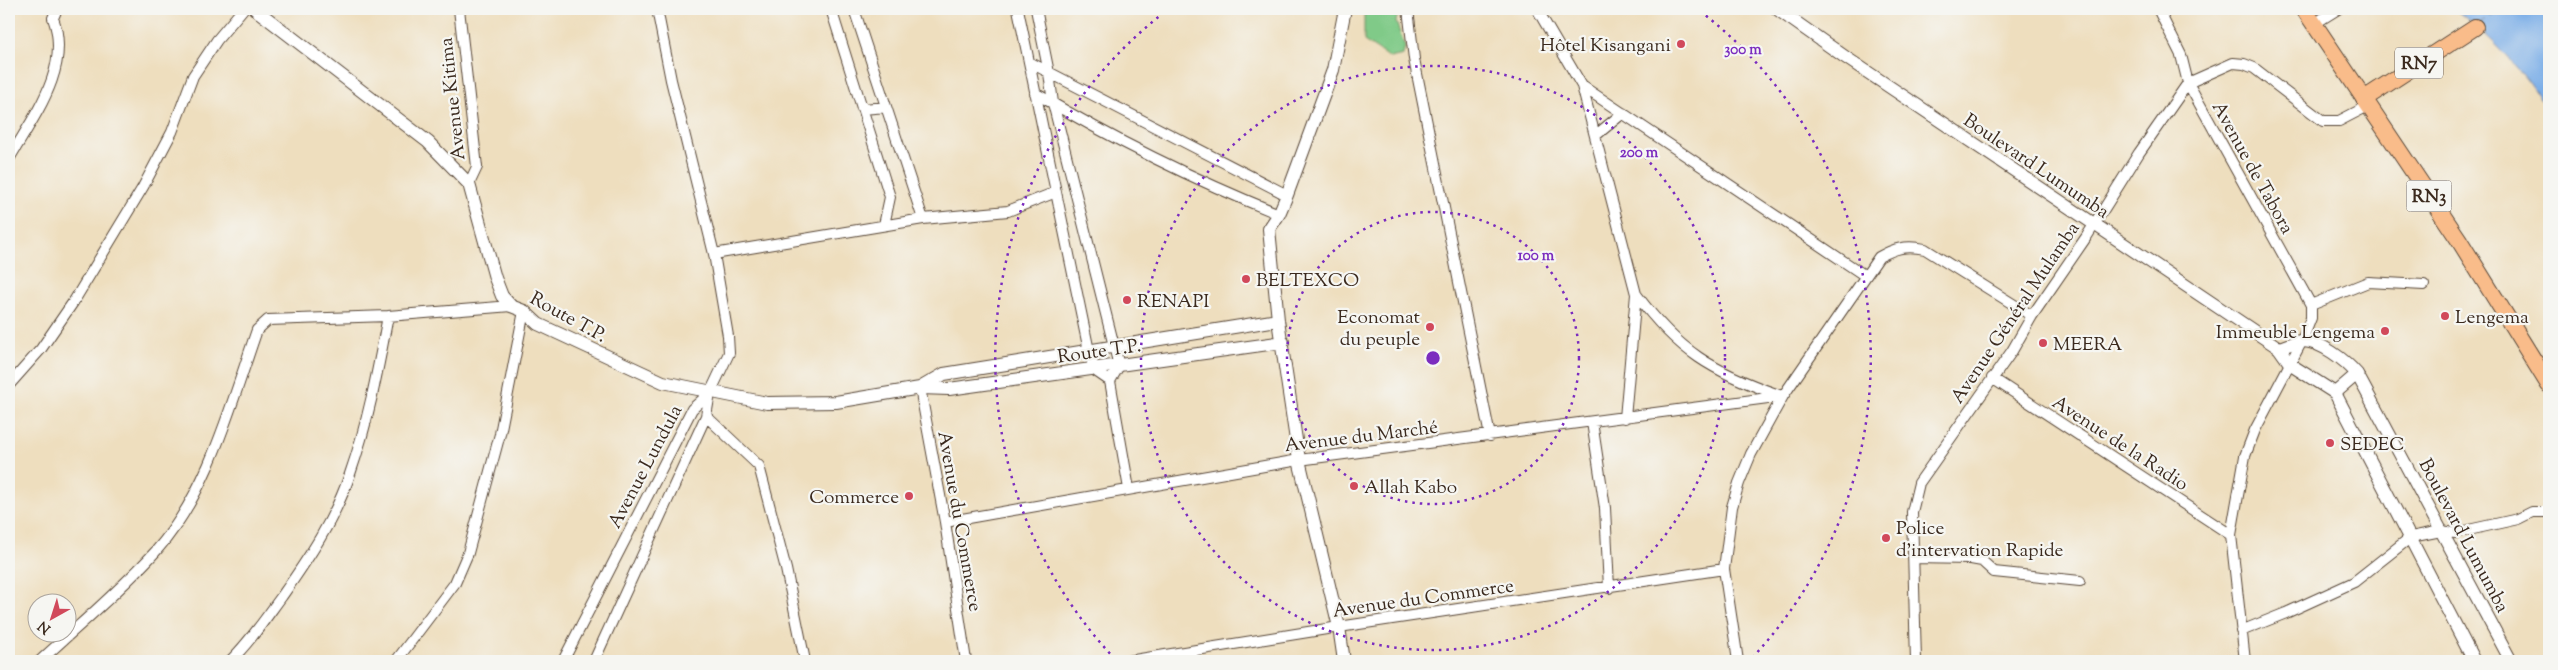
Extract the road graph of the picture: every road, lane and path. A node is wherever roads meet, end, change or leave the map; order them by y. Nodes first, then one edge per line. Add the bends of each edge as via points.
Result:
1 (57, 9) edge
2 (243, 9) edge
3 (255, 9) edge
4 (459, 9) edge
5 (657, 9) edge
6 (831, 9) edge
7 (854, 9) edge
8 (1018, 9) edge
9 (1036, 9) edge
10 (1345, 9) edge
11 (1408, 9) edge
12 (1537, 9) edge
13 (2158, 9) edge
14 (2304, 9) edge
15 (2338, 9) edge
16 (1781, 10) edge
17 (2314, 24) junction
18 (2476, 27) dead end
19 (1029, 62) junction
20 (1049, 73) junction
21 (2188, 83) junction
22 (1582, 86) junction
23 (1035, 93) junction
24 (1053, 103) junction
25 (2366, 103) junction
26 (886, 107) junction
27 (863, 109) junction
28 (1623, 114) junction
29 (1595, 136) junction
30 (9, 159) edge
31 (469, 184) junction
32 (1056, 192) junction
33 (1287, 195) junction
34 (1279, 214) junction
35 (923, 219) junction
36 (2092, 225) junction
37 (884, 226) junction
38 (714, 254) junction
39 (1864, 275) junction
40 (2424, 285) dead end
41 (1636, 294) junction
42 (2311, 305) junction
43 (511, 306) junction
44 (524, 311) junction
45 (388, 316) junction
46 (2032, 316) junction
47 (1278, 320) junction
48 (2302, 341) junction
49 (1283, 342) junction
50 (1114, 346) junction
51 (2278, 348) junction
52 (1089, 351) junction
53 (2291, 365) junction
54 (1119, 366) junction
55 (1094, 370) junction
56 (2358, 374) junction
57 (1992, 378) junction
58 (1110, 381) junction
59 (9, 385) edge
60 (2549, 385) edge
61 (920, 388) junction
62 (710, 393) junction
63 (2334, 393) junction
64 (1783, 396) junction
65 (706, 416) junction
66 (1625, 418) junction
67 (1592, 422) junction
68 (1490, 436) junction
69 (1299, 460) junction
70 (1129, 489) junction
71 (2549, 512) edge
72 (945, 522) junction
73 (2441, 531) junction
74 (2231, 535) junction
75 (2411, 537) junction
76 (1914, 558) junction
77 (1724, 569) junction
78 (2080, 581) dead end
79 (1608, 588) junction
80 (1339, 627) junction
81 (2241, 631) junction
82 (40, 661) edge
83 (230, 661) edge
84 (396, 661) edge
85 (563, 661) edge
86 (594, 661) edge
87 (805, 661) edge
88 (966, 661) edge
89 (1128, 661) edge
90 (1344, 661) edge
91 (1738, 661) edge
92 (1916, 661) edge
93 (2245, 661) edge
94 (2474, 661) edge
95 (2511, 661) edge

1 - 30 street via 53,18 58,29 56,69 37,115
2 - 59 street via 193,76 172,132 148,179 74,301 41,349
3 - 31 street, Route T.P. via 428,142
4 - 31 street, Avenue Kitima via 477,167
5 - 38 street
6 - 27 street
7 - 26 street
8 - 19 street
9 - 20 street
10 - 33 street via 1333,70
11 - 68 street via 1414,59
12 - 22 street
13 - 21 street, Avenue de Tabora via 2181,55
14 - 17 main road, RN3
15 - 17 street
16 - 36 street, Boulevard Lumumba via 1844,58
17 - 25 main road, RN3
18 - 25 main road, RN7
19 - 20 street
19 - 23 street
20 - 24 street
20 - 33 street
21 - 25 street via 2233,63 2244,64 2254,68 2323,121 2339,121
21 - 36 street, Avenue Général Mulamba
21 - 42 street, Avenue de Tabora
22 - 28 street
22 - 29 street
23 - 24 street
23 - 32 street
24 - 34 street via 1202,183
24 - 50 street
25 - 60 main road, RN3 via 2459,240
26 - 27 street
26 - 35 street
27 - 37 street via 890,197
28 - 29 street
28 - 39 street
29 - 41 street
31 - 43 street, Route T.P. via 495,278 502,296
32 - 35 street via 1008,211
32 - 52 street
33 - 34 street
34 - 47 street via 1268,229
35 - 37 street
36 - 46 street, Avenue Général Mulamba
36 - 51 street, Boulevard Lumumba
37 - 38 street
38 - 62 street via 729,353
39 - 46 street via 1879,257 1896,248 1925,249
39 - 64 street
40 - 42 street via 2368,282
41 - 64 street via 1677,342 1705,363 1737,380
41 - 66 street
42 - 48 street via 2311,318
43 - 44 street, Route T.P.
43 - 45 street
44 - 62 street, Route T.P. via 538,324 600,355 663,382
44 - 84 street via 500,434 468,553 455,583
45 - 82 street via 268,320 262,324 257,330 221,436 187,507 157,550
45 - 83 street via 374,392 350,475 328,526 249,643
46 - 57 street, Avenue Général Mulamba
47 - 49 street
47 - 50 street, Route T.P.
48 - 51 street
48 - 53 street
48 - 56 street, Boulevard Lumumba via 2345,359
49 - 54 street, Route T.P.
49 - 69 street
50 - 52 street, Route T.P.
50 - 54 street
51 - 53 street, Boulevard Lumumba
52 - 55 street
52 - 61 street, Route T.P. via 944,374
53 - 63 street, Boulevard Lumumba
53 - 74 street via 2269,401 2245,456
54 - 55 street, Route T.P.
54 - 58 street
55 - 58 street
55 - 61 street, Route T.P. via 949,389
56 - 63 street
56 - 73 street, Boulevard Lumumba
57 - 74 street, Avenue de la Radio
57 - 76 street, Avenue Général Mulamba via 1919,483 1912,512
58 - 70 street
61 - 62 street, Route T.P. via 836,402 796,403 767,403
61 - 72 street, Avenue du Commerce
62 - 65 street, Avenue Lundula
62 - 85 street, Avenue Lundula via 692,408
63 - 75 street, Boulevard Lumumba
64 - 66 street, Avenue du Marché
64 - 77 street via 1739,483 1732,507
65 - 86 street, Avenue Lundula
65 - 87 street via 759,466 786,568
66 - 67 street, Avenue du Marché
67 - 68 street, Avenue du Marché
67 - 79 street via 1605,508
68 - 69 street, Avenue du Marché
69 - 70 street, Avenue du Marché
69 - 80 street
70 - 72 street, Avenue du Marché
71 - 73 street via 2532,512 2518,519 2455,533
72 - 88 street, Avenue du Commerce
73 - 75 street
73 - 95 street, Boulevard Lumumba
74 - 81 street
75 - 81 street via 2354,582
75 - 94 street, Boulevard Lumumba via 2419,559
76 - 78 street via 1970,559 1982,561 1994,572
76 - 92 street, Avenue Général Mulamba
77 - 79 street, Avenue du Commerce
77 - 91 street
79 - 80 street, Avenue du Commerce
80 - 89 street, Avenue du Commerce
80 - 90 street
81 - 93 street

